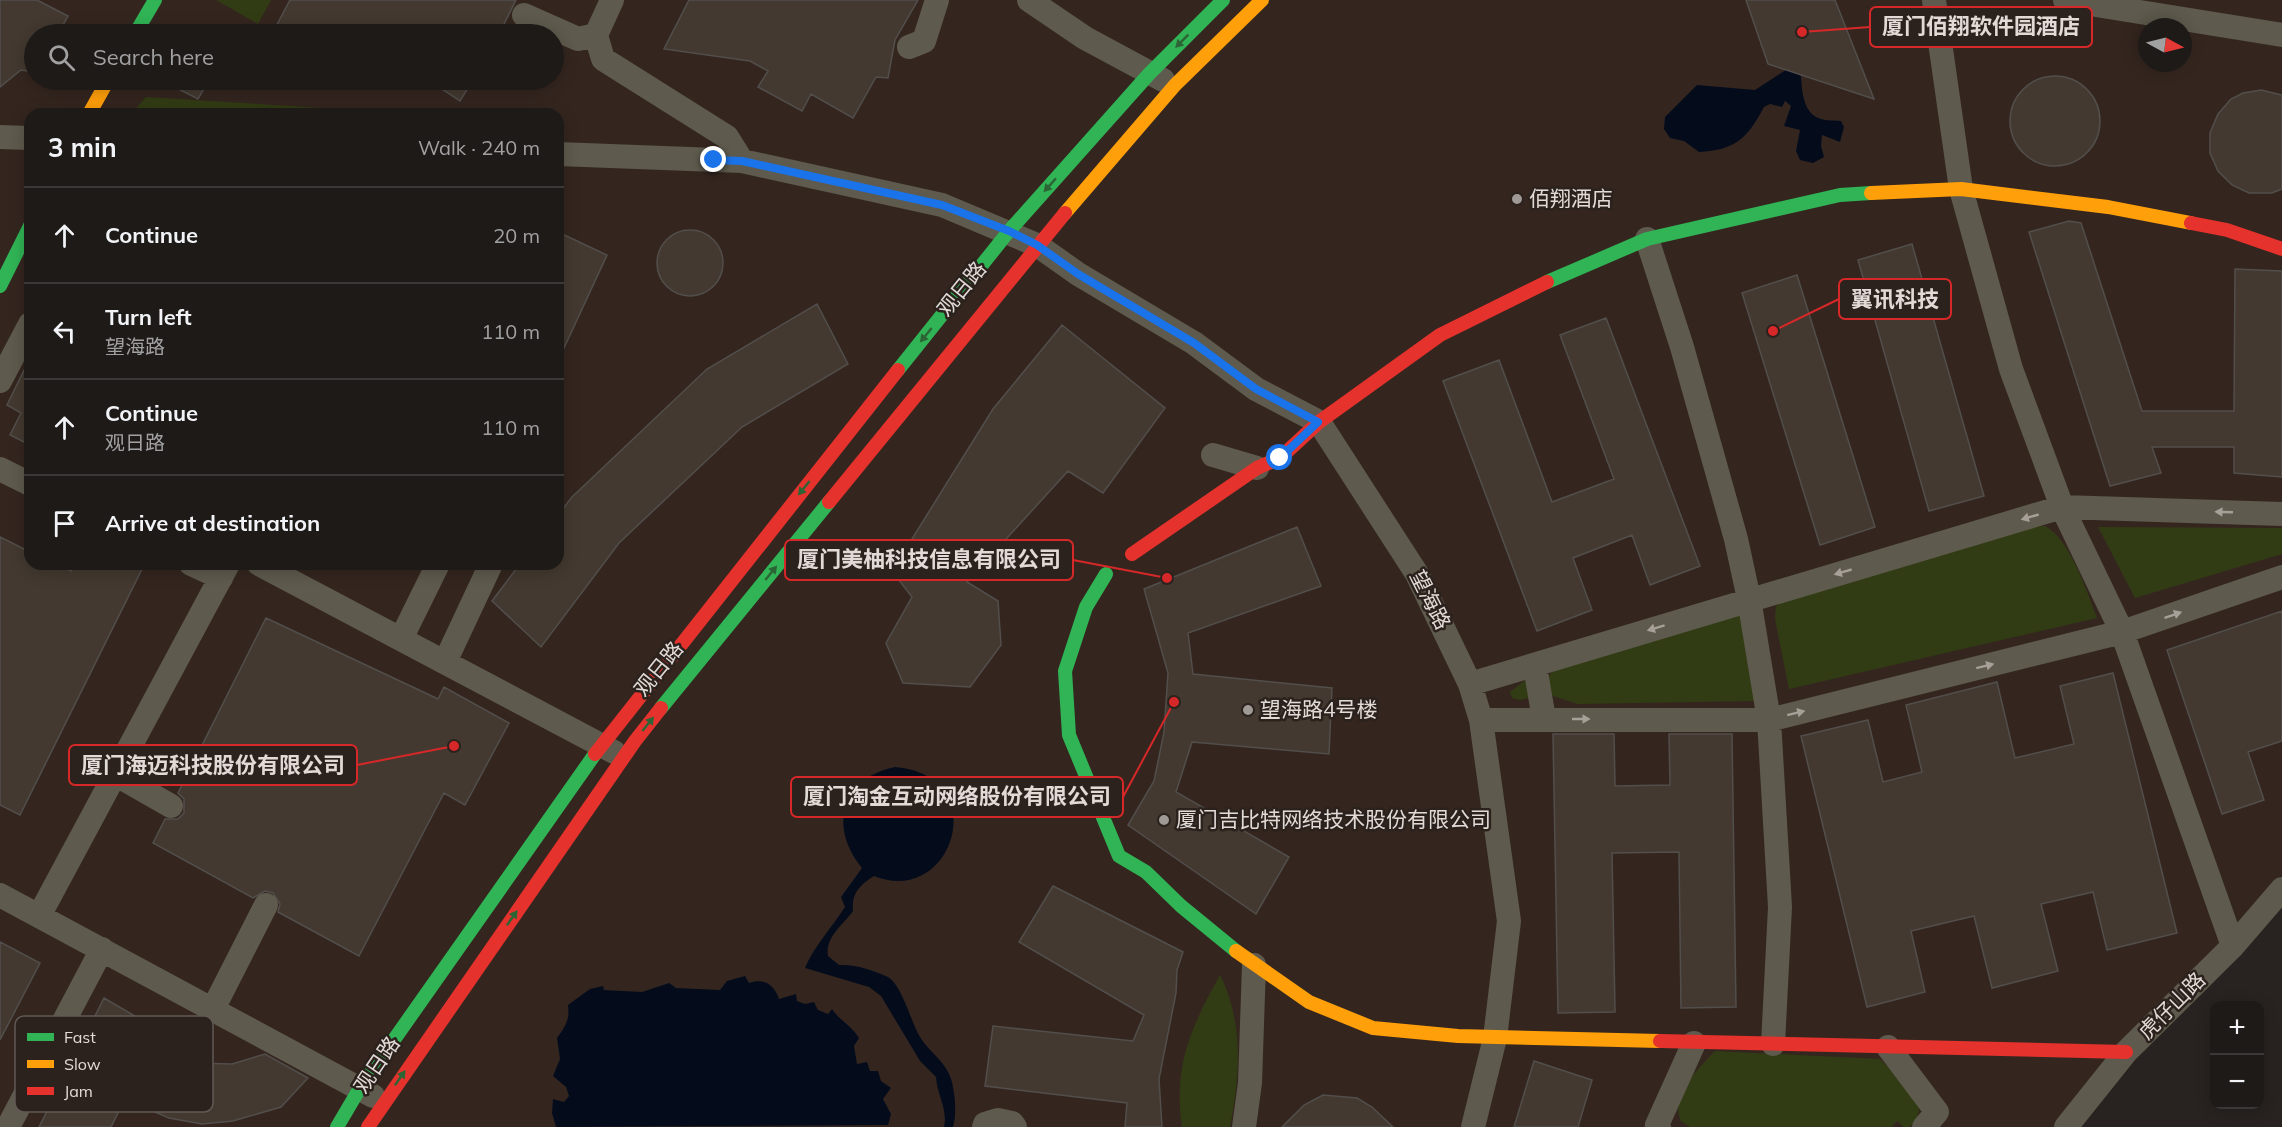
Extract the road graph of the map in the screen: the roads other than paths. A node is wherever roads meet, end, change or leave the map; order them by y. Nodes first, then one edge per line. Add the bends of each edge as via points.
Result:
1 (154, 0) edge
2 (612, 0) edge
3 (938, 0) edge
4 (1029, 0) edge
5 (1223, 0) edge
6 (1262, 0) edge
7 (1934, 0) edge
8 (2065, 0) edge
9 (524, 15) dead end
10 (141, 24) edge
11 (544, 24) edge
12 (564, 33) edge
13 (596, 35) junction
14 (2282, 35) edge
15 (909, 47) dead end
16 (1149, 74) junction
17 (1175, 85) junction
18 (102, 90) edge
19 (92, 108) edge
20 (0, 137) edge
21 (24, 138) edge
22 (564, 154) edge
23 (742, 161) junction
24 (1961, 189) junction
25 (1009, 231) junction
26 (24, 238) edge
27 (1647, 239) junction
28 (1037, 245) junction
29 (2282, 249) edge
30 (0, 286) edge
31 (24, 335) edge
32 (0, 381) edge
33 (1318, 422) junction
34 (1213, 455) dead end
35 (1257, 468) junction
36 (0, 469) edge
37 (24, 481) edge
38 (2062, 507) junction
39 (2282, 514) edge
40 (1132, 554) dead end
41 (270, 570) edge
42 (435, 570) edge
43 (488, 570) edge
44 (224, 571) edge
45 (1106, 574) dead end
46 (2282, 578) edge
47 (1749, 599) junction
48 (2122, 632) junction
49 (401, 639) junction
50 (444, 662) junction
51 (1534, 666) junction
52 (1470, 684) junction
53 (1544, 719) junction
54 (1480, 720) junction
55 (1769, 720) junction
56 (599, 745) junction
57 (624, 758) junction
58 (115, 774) junction
59 (171, 806) dead end
60 (2282, 890) edge
61 (0, 894) edge
62 (266, 905) dead end
63 (39, 916) junction
64 (2233, 946) junction
65 (102, 949) junction
66 (1254, 965) junction
67 (213, 1010) junction
68 (67, 1016) edge
69 (1495, 1038) junction
70 (1694, 1043) junction
71 (1773, 1044) junction
72 (1887, 1047) junction
73 (2126, 1052) junction
74 (360, 1088) junction
75 (384, 1101) junction
76 (16, 1112) edge
77 (1657, 1126) edge
78 (8, 1127) edge
79 (337, 1127) edge
80 (368, 1127) edge
81 (984, 1127) edge
82 (1015, 1127) edge
83 (1244, 1127) edge
84 (1473, 1127) edge
85 (1924, 1127) edge
86 (2066, 1127) edge

1 - 10 street
2 - 13 street
3 - 15 street via 924,41
4 - 16 street
5 -> 16 street, 观日路
6 - 17 street, 观日路
7 - 24 street
8 - 14 street
9 - 11 street
12 - 13 street via 578,39
13 - 23 street via 603,59 727,136
16 - 17 street
16 -> 25 street, 观日路
17 - 28 street, 观日路
18 - 19 street
20 - 21 street
22 - 23 street
23 - 25 street via 942,205
24 - 27 street via 1840,195
24 - 29 street via 2108,207 2227,230
24 - 38 street via 2012,369
25 - 28 street
25 -> 56 street, 观日路
26 - 30 street
27 - 33 street via 1531,289 1440,335
27 - 47 street via 1708,436
28 - 33 street, 望海路 via 1194,343 1256,389
57 -> 28 street, 观日路
31 - 32 street
33 - 35 street via 1280,458
33 - 52 street, 望海路 via 1417,574
34 - 35 street
35 - 40 street
36 - 37 street
39 -> 38 street
38 -> 47 street
38 - 48 street
41 - 49 street
42 - 49 street
43 - 50 street
44 - 58 street
45 - 66 street via 1086,607 1065,671 1069,735 1088,786 1119,856 1146,872
48 -> 46 street
47 -> 51 street
47 - 55 street
55 -> 48 street
48 - 64 street
49 - 50 street
50 - 56 street
51 - 52 street
51 - 53 street
52 - 54 street, 望海路
53 - 54 street
53 -> 55 street
54 - 69 street, 望海路 via 1509,921
55 - 71 street via 1780,907
56 - 57 street
56 - 74 street, 观日路
75 -> 57 street, 观日路
58 - 59 street
58 - 63 street
60 - 64 street, 虎仔山路
61 - 63 street
62 - 67 street
63 - 65 street
64 - 73 street, 虎仔山路
65 - 67 street
65 - 68 street
66 - 69 street via 1309,1002 1374,1028
66 - 83 street via 1250,1083
67 - 74 street
69 - 70 street
69 - 84 street, 望海路
70 - 71 street
70 - 77 street
71 - 72 street
72 - 73 street
72 - 85 street via 1937,1113
73 - 86 street, 虎仔山路
74 - 75 street
74 - 79 street, 观日路
75 - 80 street, 观日路
76 - 78 street
81 - 82 street via 998,1120

